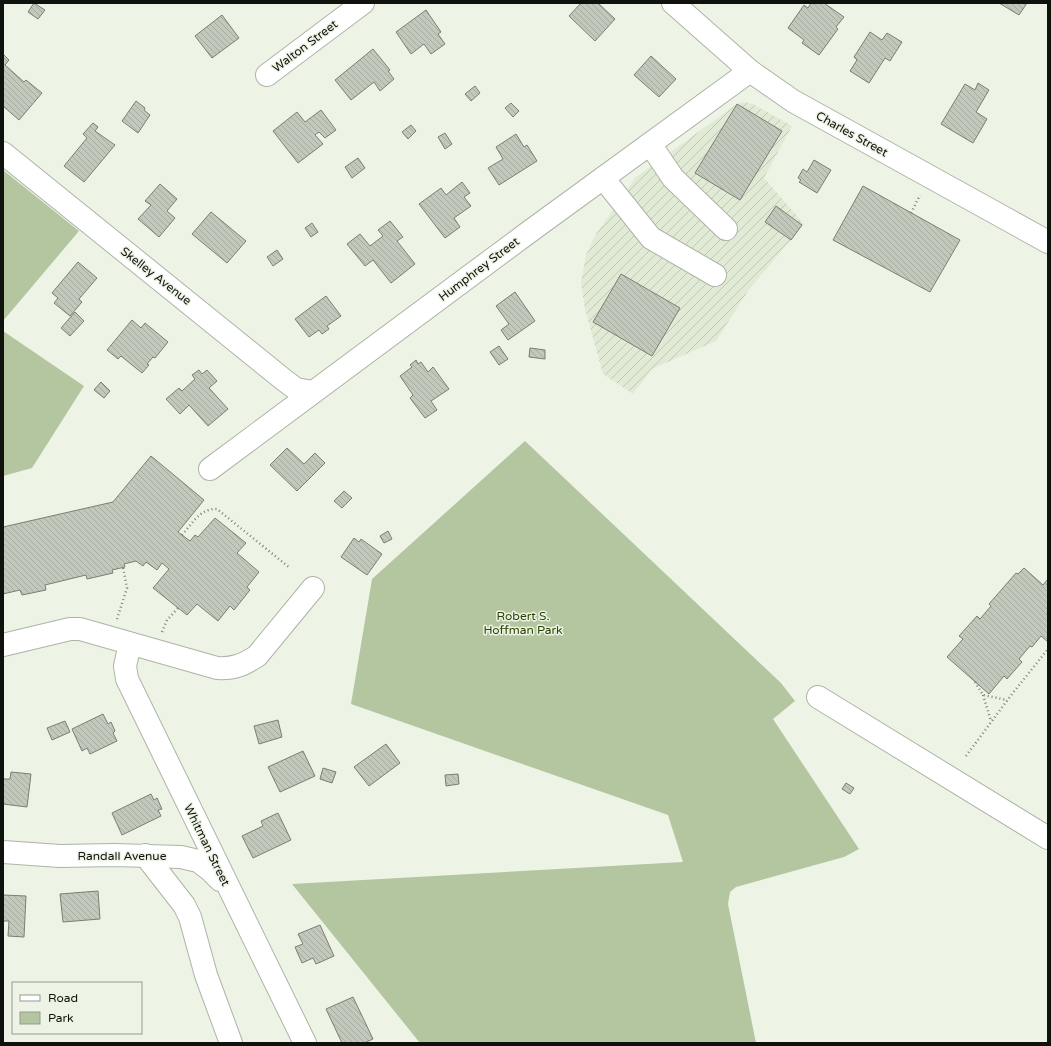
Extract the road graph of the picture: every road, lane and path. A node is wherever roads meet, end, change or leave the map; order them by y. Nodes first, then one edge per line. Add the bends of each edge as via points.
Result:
1 (362, 3) edge
2 (672, 3) edge
3 (750, 71) junction
4 (267, 74) dead end
5 (650, 144) junction
6 (11, 166) edge
7 (603, 178) junction
8 (726, 229) dead end
9 (1048, 242) edge
10 (715, 275) dead end
11 (313, 392) junction
12 (210, 469) dead end
13 (182, 535) dead end
14 (123, 567) dead end
15 (290, 568) dead end
16 (313, 588) dead end
17 (178, 608) dead end
18 (120, 641) junction
19 (3, 645) edge
20 (1048, 649) edge
21 (156, 651) junction
22 (975, 682) dead end
23 (983, 695) junction
24 (818, 698) dead end
25 (1007, 700) junction
26 (991, 722) junction
27 (966, 756) dead end
28 (1048, 838) edge
29 (3, 852) edge
30 (145, 855) junction
31 (229, 890) junction
32 (231, 1043) edge
33 (306, 1043) edge

1 - 4 street, Walton Street
2 - 3 street, Charles Street
3 - 5 street, Humphrey Street
3 - 9 street, Charles Street via 793,101
5 - 7 street, Humphrey Street
5 - 8 street via 673,178
6 - 11 street, Skelley Avenue via 296,389
7 - 10 street via 651,238
7 - 11 street, Humphrey Street
11 - 12 street, Humphrey Street
13 - 15 path via 199,515 217,509
14 - 18 path via 127,588
16 - 21 street via 256,656 245,664 232,669 217,668
17 - 21 path via 164,625
18 - 19 street via 80,629 70,629
18 - 21 street
18 - 31 street, Whitman Street via 126,679
20 - 25 path
22 - 23 path
23 - 25 path
23 - 26 path
24 - 28 street
25 - 26 path
26 - 27 path
29 - 30 street, Randall Avenue via 60,856
30 - 31 street, Randall Avenue via 181,857 198,861
30 - 32 street via 184,905 190,917 206,975
31 - 33 street, Whitman Street

